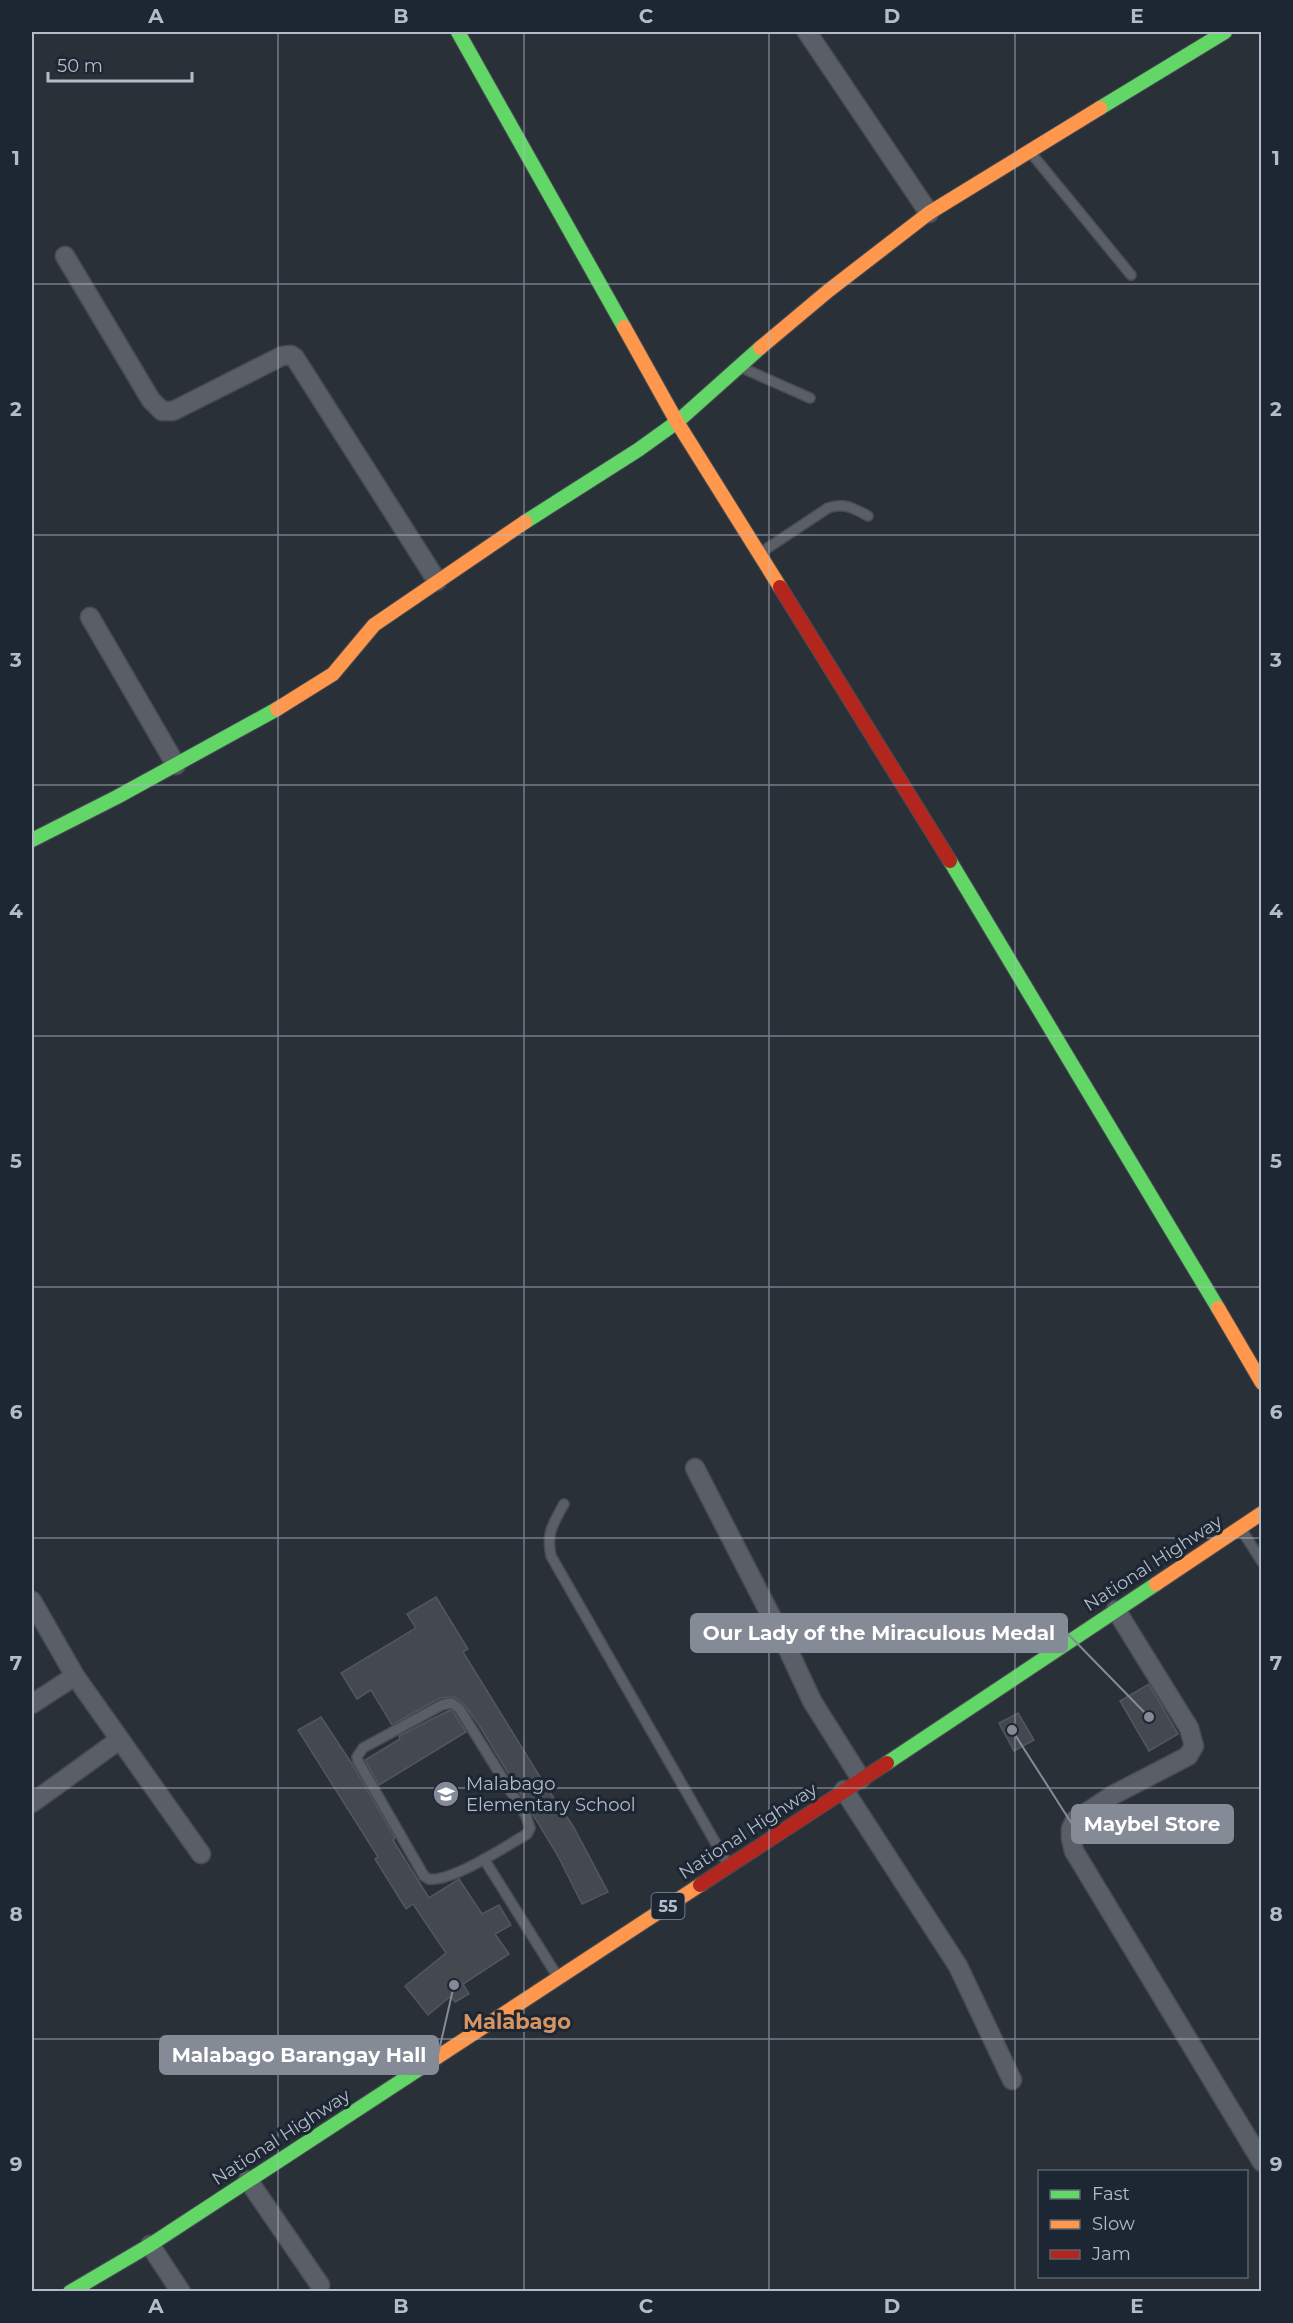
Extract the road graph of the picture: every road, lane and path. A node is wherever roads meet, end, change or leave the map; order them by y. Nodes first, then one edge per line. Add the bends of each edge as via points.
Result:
1 (458, 32) edge
2 (807, 32) edge
3 (1225, 32) edge
4 (1030, 151) junction
5 (929, 213) junction
6 (65, 256) dead end
7 (1131, 275) dead end
8 (738, 366) junction
9 (810, 398) dead end
10 (677, 422) junction
11 (868, 516) dead end
12 (760, 553) junction
13 (437, 580) junction
14 (90, 617) dead end
15 (176, 765) junction
16 (32, 840) edge
17 (1262, 1383) edge
18 (695, 1468) dead end
19 (564, 1504) dead end
20 (1262, 1513) edge
21 (1241, 1527) junction
22 (1262, 1562) edge
23 (32, 1601) edge
24 (1116, 1610) junction
25 (75, 1676) junction
26 (32, 1704) edge
27 (119, 1740) junction
28 (861, 1779) junction
29 (844, 1790) junction
30 (32, 1803) edge
31 (201, 1854) dead end
32 (484, 1859) junction
33 (729, 1866) junction
34 (557, 1977) junction
35 (1012, 2080) dead end
36 (1262, 2162) edge
37 (248, 2180) junction
38 (150, 2245) junction
39 (320, 2285) dead end
40 (78, 2290) edge
41 (181, 2292) edge

1 - 10 main road
2 - 5 street
3 - 4 main road
4 - 5 main road
4 - 7 lane
5 - 8 main road
6 - 13 street via 151,400 162,411 173,411 287,354 295,358
8 - 9 lane
8 - 10 main road
10 - 12 main road
10 - 13 main road
11 - 12 lane via 847,505 836,505
12 - 17 main road via 974,899
13 - 15 main road via 374,625 324,681
14 - 15 street
15 - 16 main road
18 - 28 street via 813,1701
19 - 33 lane via 548,1541 551,1556
20 - 21 main road, National Highway / 55
21 - 22 lane
21 - 24 main road, National Highway / 55
23 - 25 street
24 - 28 main road, National Highway / 55
24 - 36 street via 1190,1728 1194,1746 1188,1756 1084,1812 1071,1829 1072,1845
25 - 26 street
25 - 27 street
27 - 30 street
27 - 31 street
28 - 29 main road, National Highway / 55
29 - 33 main road, National Highway / 55
29 - 35 street via 958,1966
32 - 32 lane via 527,1834 529,1823 456,1704 442,1705 359,1752 358,1761 424,1876 435,1880
32 - 34 lane
33 - 34 main road, National Highway / 55
34 - 37 main road, National Highway / 55
37 - 38 main road, National Highway / 55
37 - 39 street
38 - 40 main road, National Highway / 55
38 - 41 street

